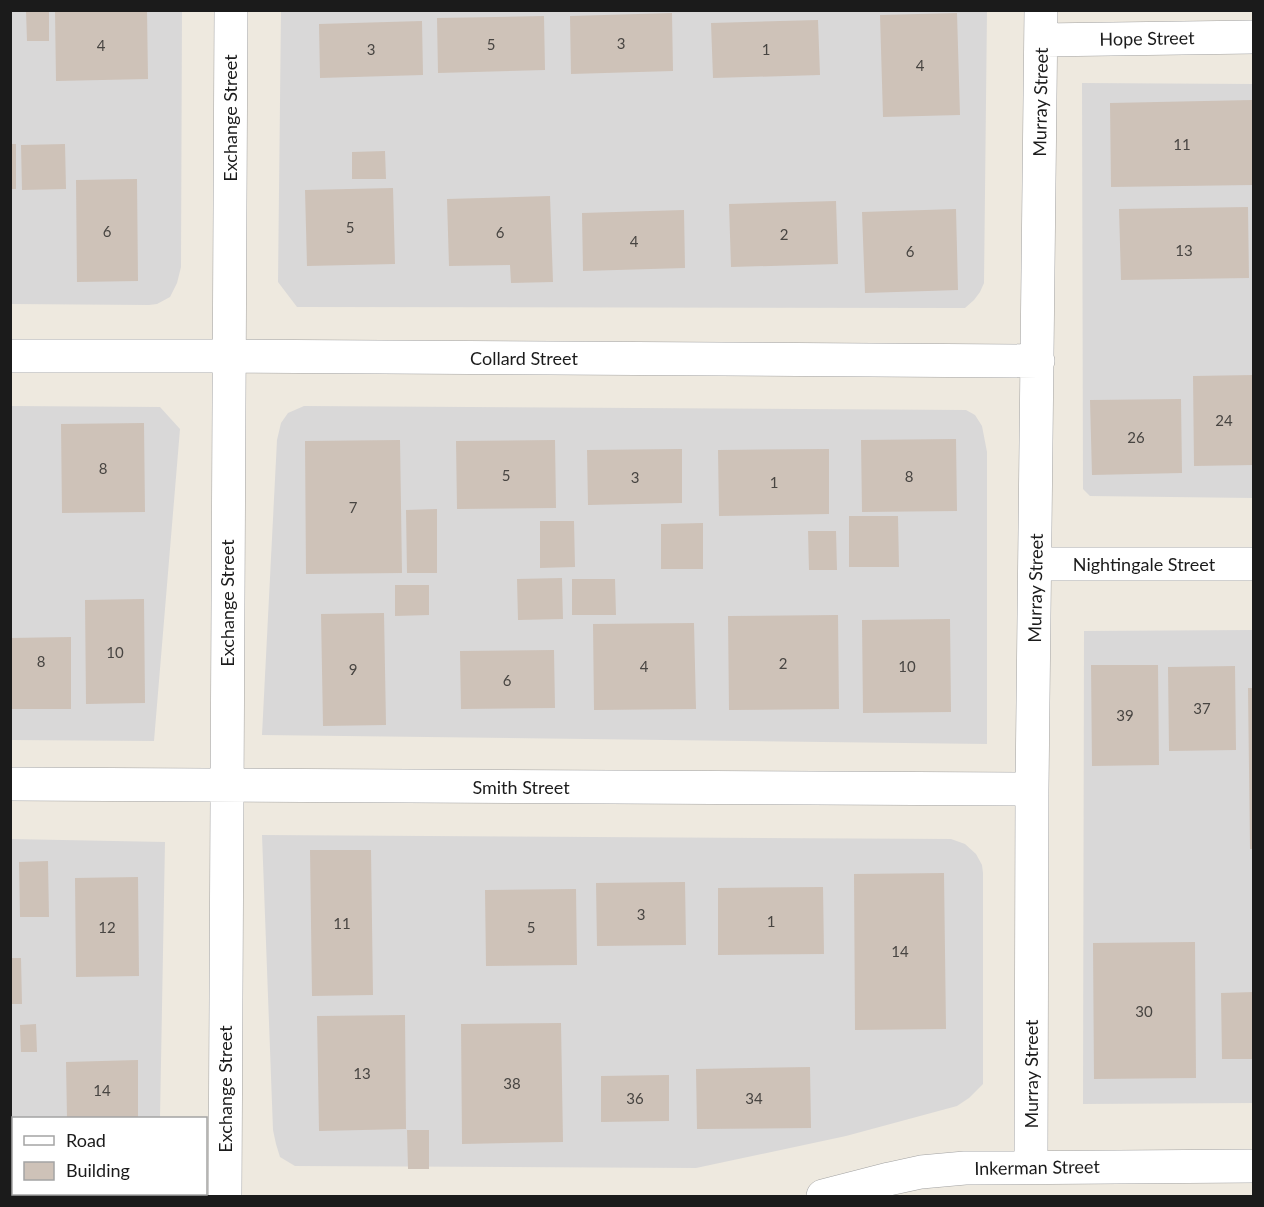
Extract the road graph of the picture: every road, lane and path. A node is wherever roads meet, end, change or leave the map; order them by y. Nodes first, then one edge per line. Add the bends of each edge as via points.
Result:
1 (231, 10) edge
2 (1041, 25) edge
3 (1254, 37) edge
4 (10, 356) edge
5 (229, 356) junction
6 (1038, 361) junction
7 (1035, 564) junction
8 (1254, 564) edge
9 (10, 784) edge
10 (226, 786) junction
11 (1032, 789) junction
12 (1031, 1166) junction
13 (1254, 1166) edge
14 (225, 1197) edge
15 (823, 1197) edge

1 - 5 street, Exchange Street
2 - 3 street, Hope Street
2 - 6 street, Murray Street
4 - 5 street, Collard Street
5 - 6 street, Collard Street
5 - 10 street, Exchange Street
6 - 7 street, Murray Street
7 - 8 street, Nightingale Street
7 - 11 street, Murray Street
9 - 10 street, Smith Street
10 - 11 street, Smith Street
10 - 14 street, Exchange Street
11 - 12 street, Murray Street
12 - 13 street, Inkerman Street
12 - 15 street, Inkerman Street via 921,1172

